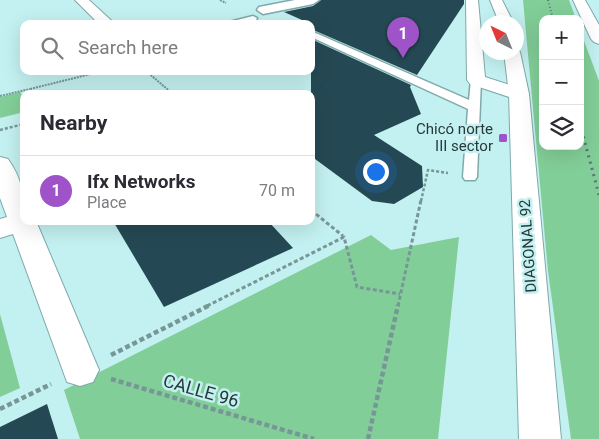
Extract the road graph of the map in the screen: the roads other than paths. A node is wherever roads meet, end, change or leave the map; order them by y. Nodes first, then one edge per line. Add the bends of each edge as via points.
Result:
1 (81, 0) edge
2 (313, 0) edge
3 (472, 0) edge
4 (496, 0) edge
5 (509, 0) edge
6 (578, 0) edge
7 (258, 14) joint
8 (504, 15) edge
9 (508, 15) edge
10 (104, 20) edge
11 (238, 20) edge
12 (315, 36) edge
13 (599, 39) edge
14 (513, 60) edge
15 (476, 80) junction
16 (519, 94) junction
17 (474, 107) junction
18 (0, 164) edge
19 (470, 177) road end
20 (11, 226) edge
21 (80, 370) road end
22 (540, 439) edge

1 - 10 main road
2 - 7 street
3 - 15 main road
4 - 8 main road
5 - 9 main road
6 - 13 main road
7 - 11 lane
12 - 17 lane
14 - 16 main road, DIAGONAL 92
15 - 16 main road
15 - 17 lane
16 - 22 main road, DIAGONAL 92
17 - 19 lane
18 - 20 main road
20 - 21 main road

